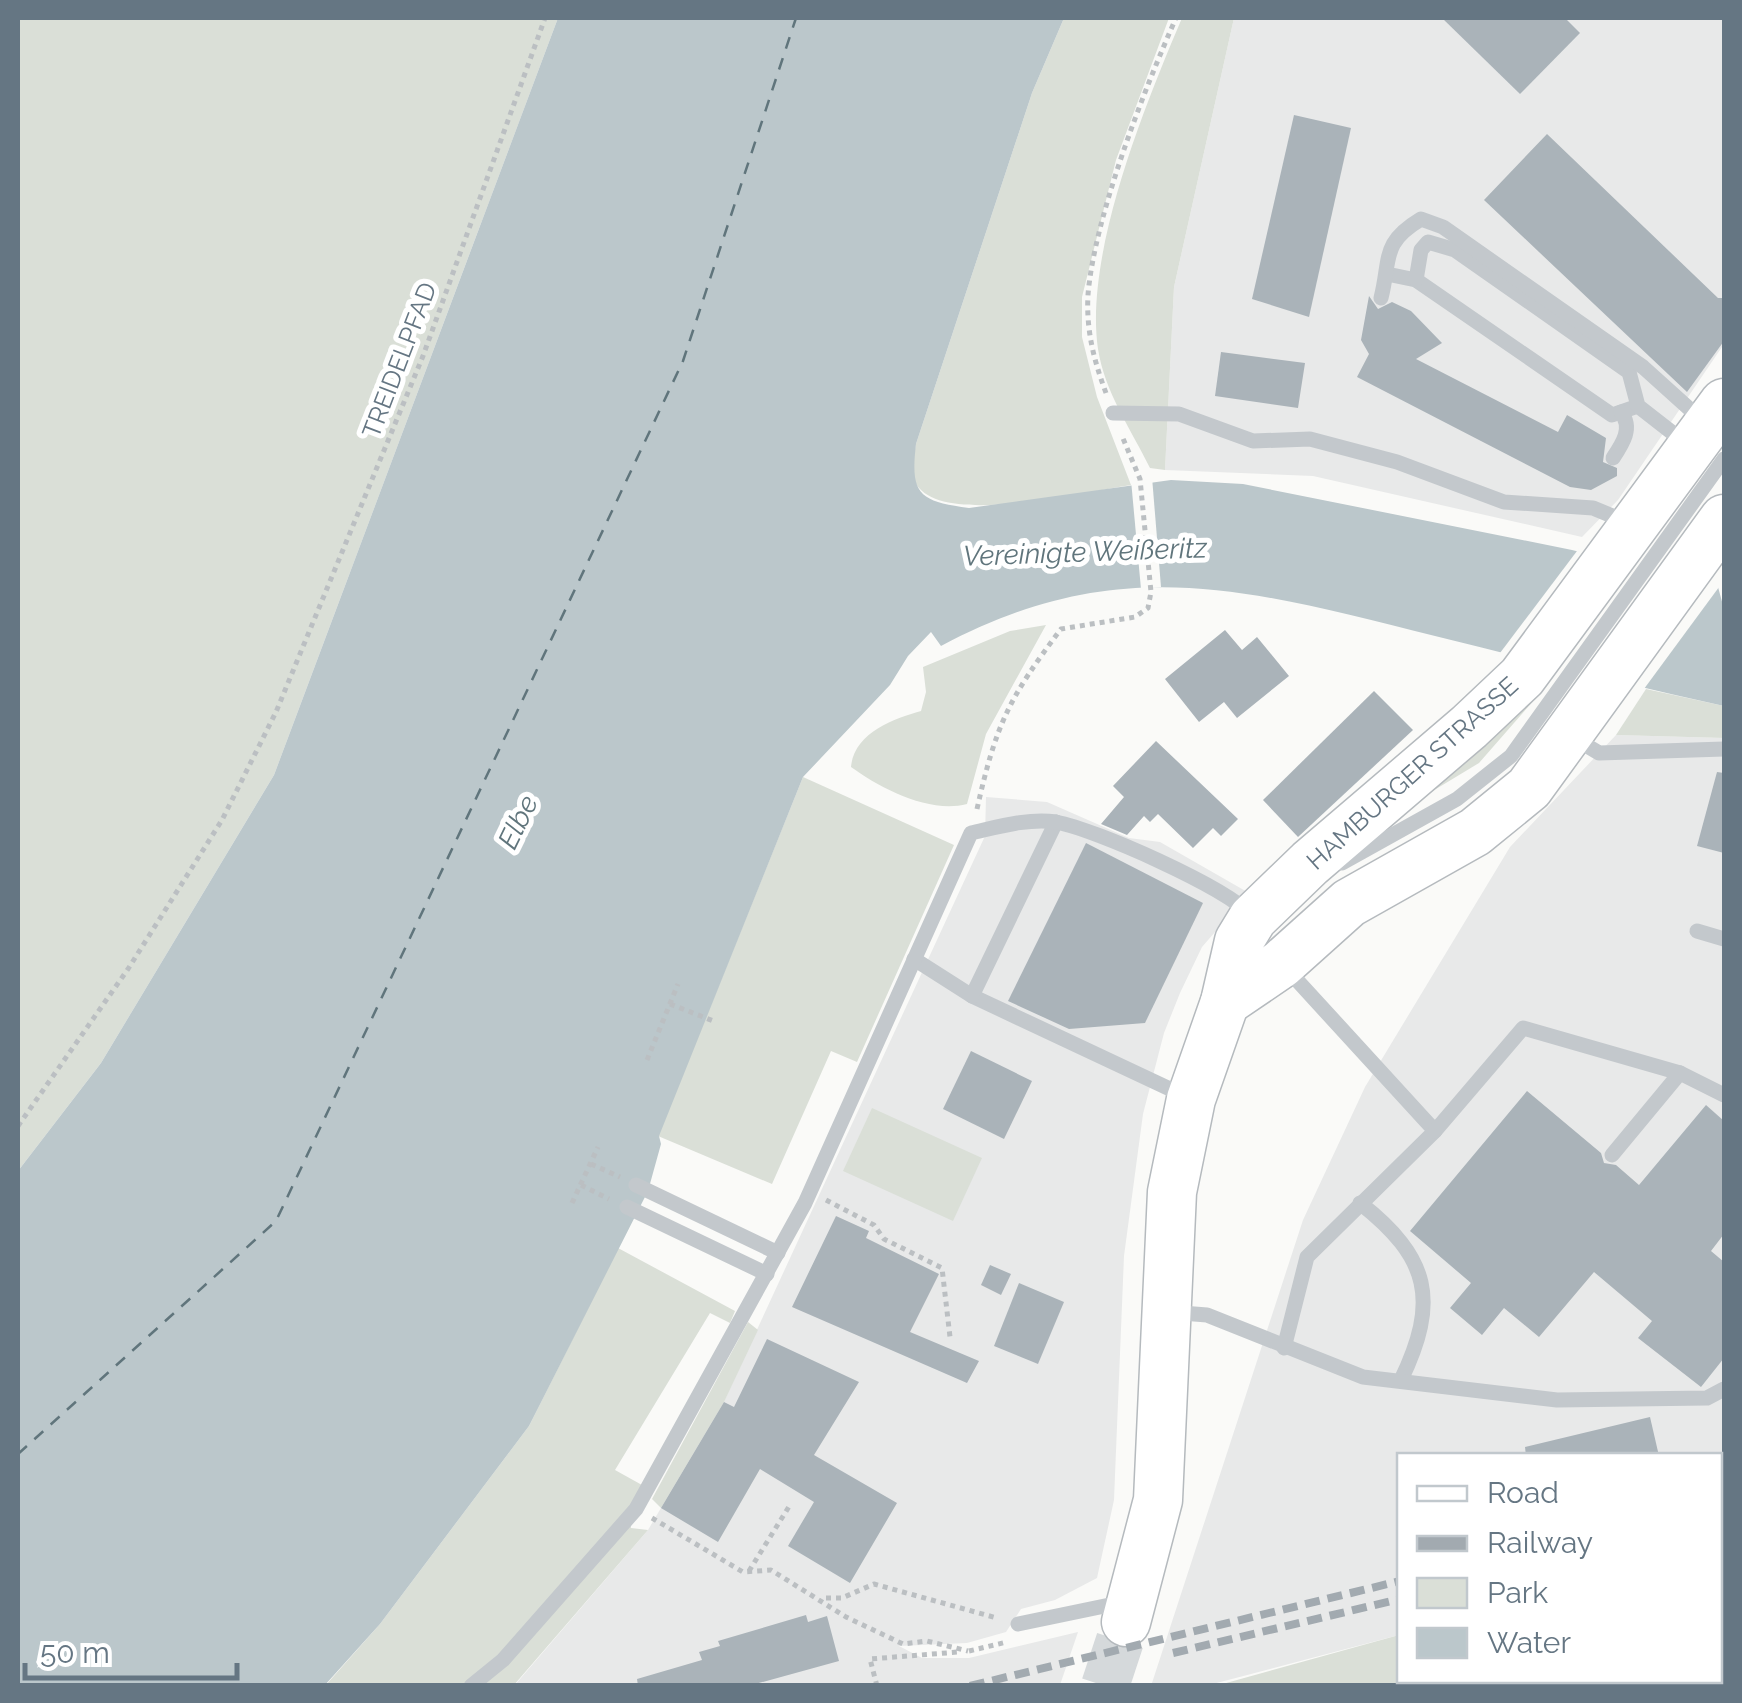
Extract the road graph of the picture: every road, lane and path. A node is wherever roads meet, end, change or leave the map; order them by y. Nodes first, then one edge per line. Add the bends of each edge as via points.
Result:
1 (545, 18) edge
2 (1176, 18) edge
3 (1387, 274) junction
4 (1416, 280) junction
5 (1381, 298) dead end
6 (1638, 406) junction
7 (1113, 412) junction
8 (1622, 412) junction
9 (1712, 434) edge
10 (1613, 458) dead end
11 (1724, 519) edge
12 (1651, 548) junction
13 (1563, 700) junction
14 (1724, 749) edge
15 (1056, 822) junction
16 (971, 833) junction
17 (1696, 931) dead end
18 (1268, 938) junction
19 (1724, 939) edge
20 (914, 959) junction
21 (678, 984) dead end
22 (972, 996) junction
23 (670, 1004) junction
24 (716, 1022) dead end
25 (648, 1060) dead end
26 (1680, 1073) junction
27 (1724, 1095) edge
28 (1190, 1099) junction
29 (18, 1126) edge
30 (1435, 1131) junction
31 (598, 1147) dead end
32 (1612, 1156) dead end
33 (591, 1164) junction
34 (631, 1183) joint
35 (580, 1185) junction
36 (810, 1192) junction
37 (572, 1203) dead end
38 (1360, 1203) junction
39 (622, 1204) joint
40 (778, 1253) junction
41 (767, 1274) junction
42 (1165, 1312) junction
43 (950, 1337) dead end
44 (1284, 1348) junction
45 (1401, 1380) junction
46 (1724, 1389) edge
47 (790, 1505) dead end
48 (636, 1509) junction
49 (749, 1572) junction
50 (823, 1598) junction
51 (1129, 1611) joint
52 (1018, 1631) junction
53 (968, 1651) junction
54 (472, 1686) edge
55 (877, 1686) edge

1 - 29 path, TREIDELPFAD via 424,356 276,712 212,837
2 - 7 path via 1105,216 1088,295 1092,355
3 - 4 lane
3 - 5 lane
3 - 9 lane via 1398,232 1421,219 1443,227 1643,368
4 - 6 lane via 1428,242 1455,250 1628,372
4 - 8 lane via 1612,415
6 - 8 lane
6 - 9 lane
7 - 12 lane via 1179,414 1253,441 1310,439 1504,502 1594,508 1615,514
7 - 16 path via 1140,478 1148,608 1135,617 1062,629 1015,689 993,738
8 - 10 lane via 1626,436
9 - 12 main road, HAMBURGER STRASSE
11 - 12 main road, HAMBURGER STRASSE
12 - 13 main road, HAMBURGER STRASSE
12 - 13 main road, HAMBURGER STRASSE
13 - 14 lane via 1599,753
13 - 18 lane via 1486,778 1322,878
13 - 18 main road, HAMBURGER STRASSE via 1469,728 1310,863
13 - 18 main road, HAMBURGER STRASSE via 1529,788 1475,832 1349,903
15 - 16 lane
15 - 18 lane via 1233,898
15 - 22 lane
16 - 20 lane
17 - 19 lane
18 - 28 main road, HAMBURGER STRASSE via 1225,1002
18 - 30 lane
20 - 22 lane
20 - 36 lane
21 - 23 path
22 - 28 lane
23 - 24 path
23 - 25 path
26 - 27 lane
26 - 30 lane via 1523,1028
26 - 32 lane
28 - 42 main road, HAMBURGER STRASSE via 1172,1192
30 - 38 lane
31 - 33 path
33 - 34 path
33 - 35 path
34 - 40 lane
35 - 37 path
35 - 39 path
36 - 40 lane
36 - 43 path via 942,1268
38 - 44 lane via 1307,1256
38 - 45 lane via 1390,1227 1418,1271 1426,1315
39 - 41 lane
40 - 41 lane
41 - 48 lane
42 - 44 lane via 1206,1315
42 - 51 main road, HAMBURGER STRASSE via 1158,1500
44 - 45 lane via 1336,1369
45 - 46 lane via 1557,1400 1708,1398
47 - 49 path
48 - 49 path
48 - 54 lane
49 - 50 path via 771,1570
50 - 52 path via 842,1598 874,1584
50 - 53 path via 846,1617 903,1644 927,1641
51 - 52 lane via 1093,1604
52 - 53 path
53 - 55 path via 870,1659

